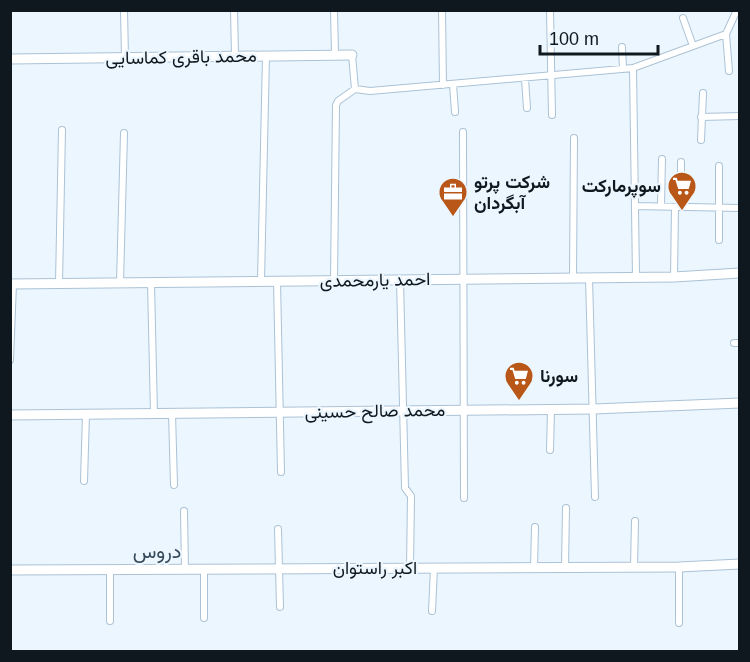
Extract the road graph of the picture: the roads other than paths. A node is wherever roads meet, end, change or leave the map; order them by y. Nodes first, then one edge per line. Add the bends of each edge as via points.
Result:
1 (124, 10) edge
2 (234, 10) edge
3 (334, 10) edge
4 (442, 10) edge
5 (550, 10) edge
6 (736, 11) edge
7 (683, 18) dead end
8 (726, 34) junction
9 (693, 46) junction
10 (622, 47) dead end
11 (335, 55) junction
12 (352, 55) joint
13 (235, 56) junction
14 (266, 56) junction
15 (125, 58) junction
16 (10, 59) edge
17 (633, 68) junction
18 (623, 69) junction
19 (729, 71) dead end
20 (550, 76) junction
21 (525, 79) junction
22 (453, 84) junction
23 (443, 85) junction
24 (355, 89) junction
25 (703, 93) dead end
26 (527, 108) dead end
27 (455, 112) dead end
28 (552, 115) dead end
29 (740, 116) edge
30 (701, 117) junction
31 (62, 130) dead end
32 (463, 132) dead end
33 (124, 133) dead end
34 (574, 138) dead end
35 (701, 140) dead end
36 (662, 159) dead end
37 (681, 162) dead end
38 (719, 166) dead end
39 (635, 206) junction
40 (661, 207) junction
41 (678, 207) junction
42 (720, 208) junction
43 (740, 208) edge
44 (719, 240) dead end
45 (740, 273) edge
46 (674, 277) junction
47 (573, 278) junction
48 (589, 278) junction
49 (636, 278) junction
50 (463, 279) junction
51 (334, 280) junction
52 (400, 280) junction
53 (261, 281) junction
54 (277, 281) junction
55 (120, 283) junction
56 (151, 283) junction
57 (12, 284) edge
58 (59, 284) junction
59 (10, 360) edge
60 (740, 403) edge
61 (594, 409) junction
62 (465, 410) junction
63 (551, 410) junction
64 (405, 411) junction
65 (280, 412) junction
66 (172, 413) junction
67 (86, 414) junction
68 (154, 414) junction
69 (10, 415) edge
70 (549, 450) dead end
71 (281, 472) dead end
72 (84, 482) dead end
73 (174, 485) dead end
74 (595, 497) dead end
75 (464, 498) dead end
76 (566, 508) dead end
77 (184, 511) dead end
78 (635, 521) dead end
79 (535, 527) dead end
80 (278, 529) dead end
81 (740, 564) edge
82 (534, 567) junction
83 (565, 567) junction
84 (634, 567) junction
85 (679, 567) junction
86 (185, 568) junction
87 (204, 568) junction
88 (280, 568) junction
89 (410, 568) junction
90 (434, 568) junction
91 (110, 569) junction
92 (10, 570) edge
93 (280, 607) dead end
94 (432, 611) dead end
95 (204, 618) dead end
96 (110, 621) dead end
97 (680, 623) dead end

1 - 15 street
2 - 13 street
3 - 11 street
4 - 23 street
5 - 20 street
6 - 8 street
7 - 9 street
8 - 9 street
8 - 19 street
9 - 17 street
10 - 18 street
11 - 12 street, محمد باقری کماسایی
11 - 14 street, محمد باقری کماسایی
12 - 24 street
13 - 14 street, محمد باقری کماسایی
13 - 15 street, محمد باقری کماسایی
14 - 53 street
15 - 16 street, محمد باقری کماسایی
17 - 18 street
17 - 39 street
18 - 20 street
20 - 21 street
20 - 28 street
21 - 22 street
21 - 26 street
22 - 23 street
22 - 27 street
23 - 24 street
24 - 51 street via 336,105
25 - 30 street
29 - 30 street
30 - 35 street
31 - 58 street
32 - 50 street
33 - 55 street
34 - 47 street
36 - 40 street
37 - 41 street
38 - 42 street
39 - 40 street
39 - 49 street
40 - 41 street
41 - 42 street
41 - 46 street
42 - 43 street
42 - 44 street
45 - 46 street, احمد یارمحمدی
46 - 49 street, احمد یارمحمدی
47 - 48 street, احمد یارمحمدی
47 - 50 street, احمد یارمحمدی
48 - 49 street, احمد یارمحمدی
48 - 61 street
50 - 52 street, احمد یارمحمدی
50 - 62 street
51 - 52 street, احمد یارمحمدی
51 - 54 street, احمد یارمحمدی
52 - 64 street
53 - 54 street, احمد یارمحمدی
53 - 56 street, احمد یارمحمدی
54 - 65 street
55 - 56 street, احمد یارمحمدی
55 - 58 street, احمد یارمحمدی
56 - 68 street
57 - 58 street, احمد یارمحمدی
57 - 59 street
60 - 61 street, محمد صالح حسینی
61 - 63 street, محمد صالح حسینی
61 - 74 street
62 - 63 street, محمد صالح حسینی
62 - 64 street, محمد صالح حسینی
62 - 75 street
63 - 70 street
64 - 65 street, محمد صالح حسینی
64 - 89 street via 405,488 411,496
65 - 66 street, محمد صالح حسینی
65 - 71 street
66 - 68 street, محمد صالح حسینی
66 - 73 street
67 - 68 street, محمد صالح حسینی
67 - 69 street, محمد صالح حسینی
67 - 72 street
76 - 83 street
77 - 86 street
78 - 84 street
79 - 82 street
80 - 88 street
81 - 85 street, اکبر راستوان
82 - 83 street, اکبر راستوان
82 - 90 street, اکبر راستوان
83 - 84 street, اکبر راستوان
84 - 85 street, اکبر راستوان
85 - 97 street
86 - 87 street, اکبر راستوان
86 - 91 street, اکبر راستوان
87 - 88 street, اکبر راستوان
87 - 95 street
88 - 89 street, اکبر راستوان
88 - 93 street
89 - 90 street, اکبر راستوان
90 - 94 street
91 - 92 street, اکبر راستوان
91 - 96 street

